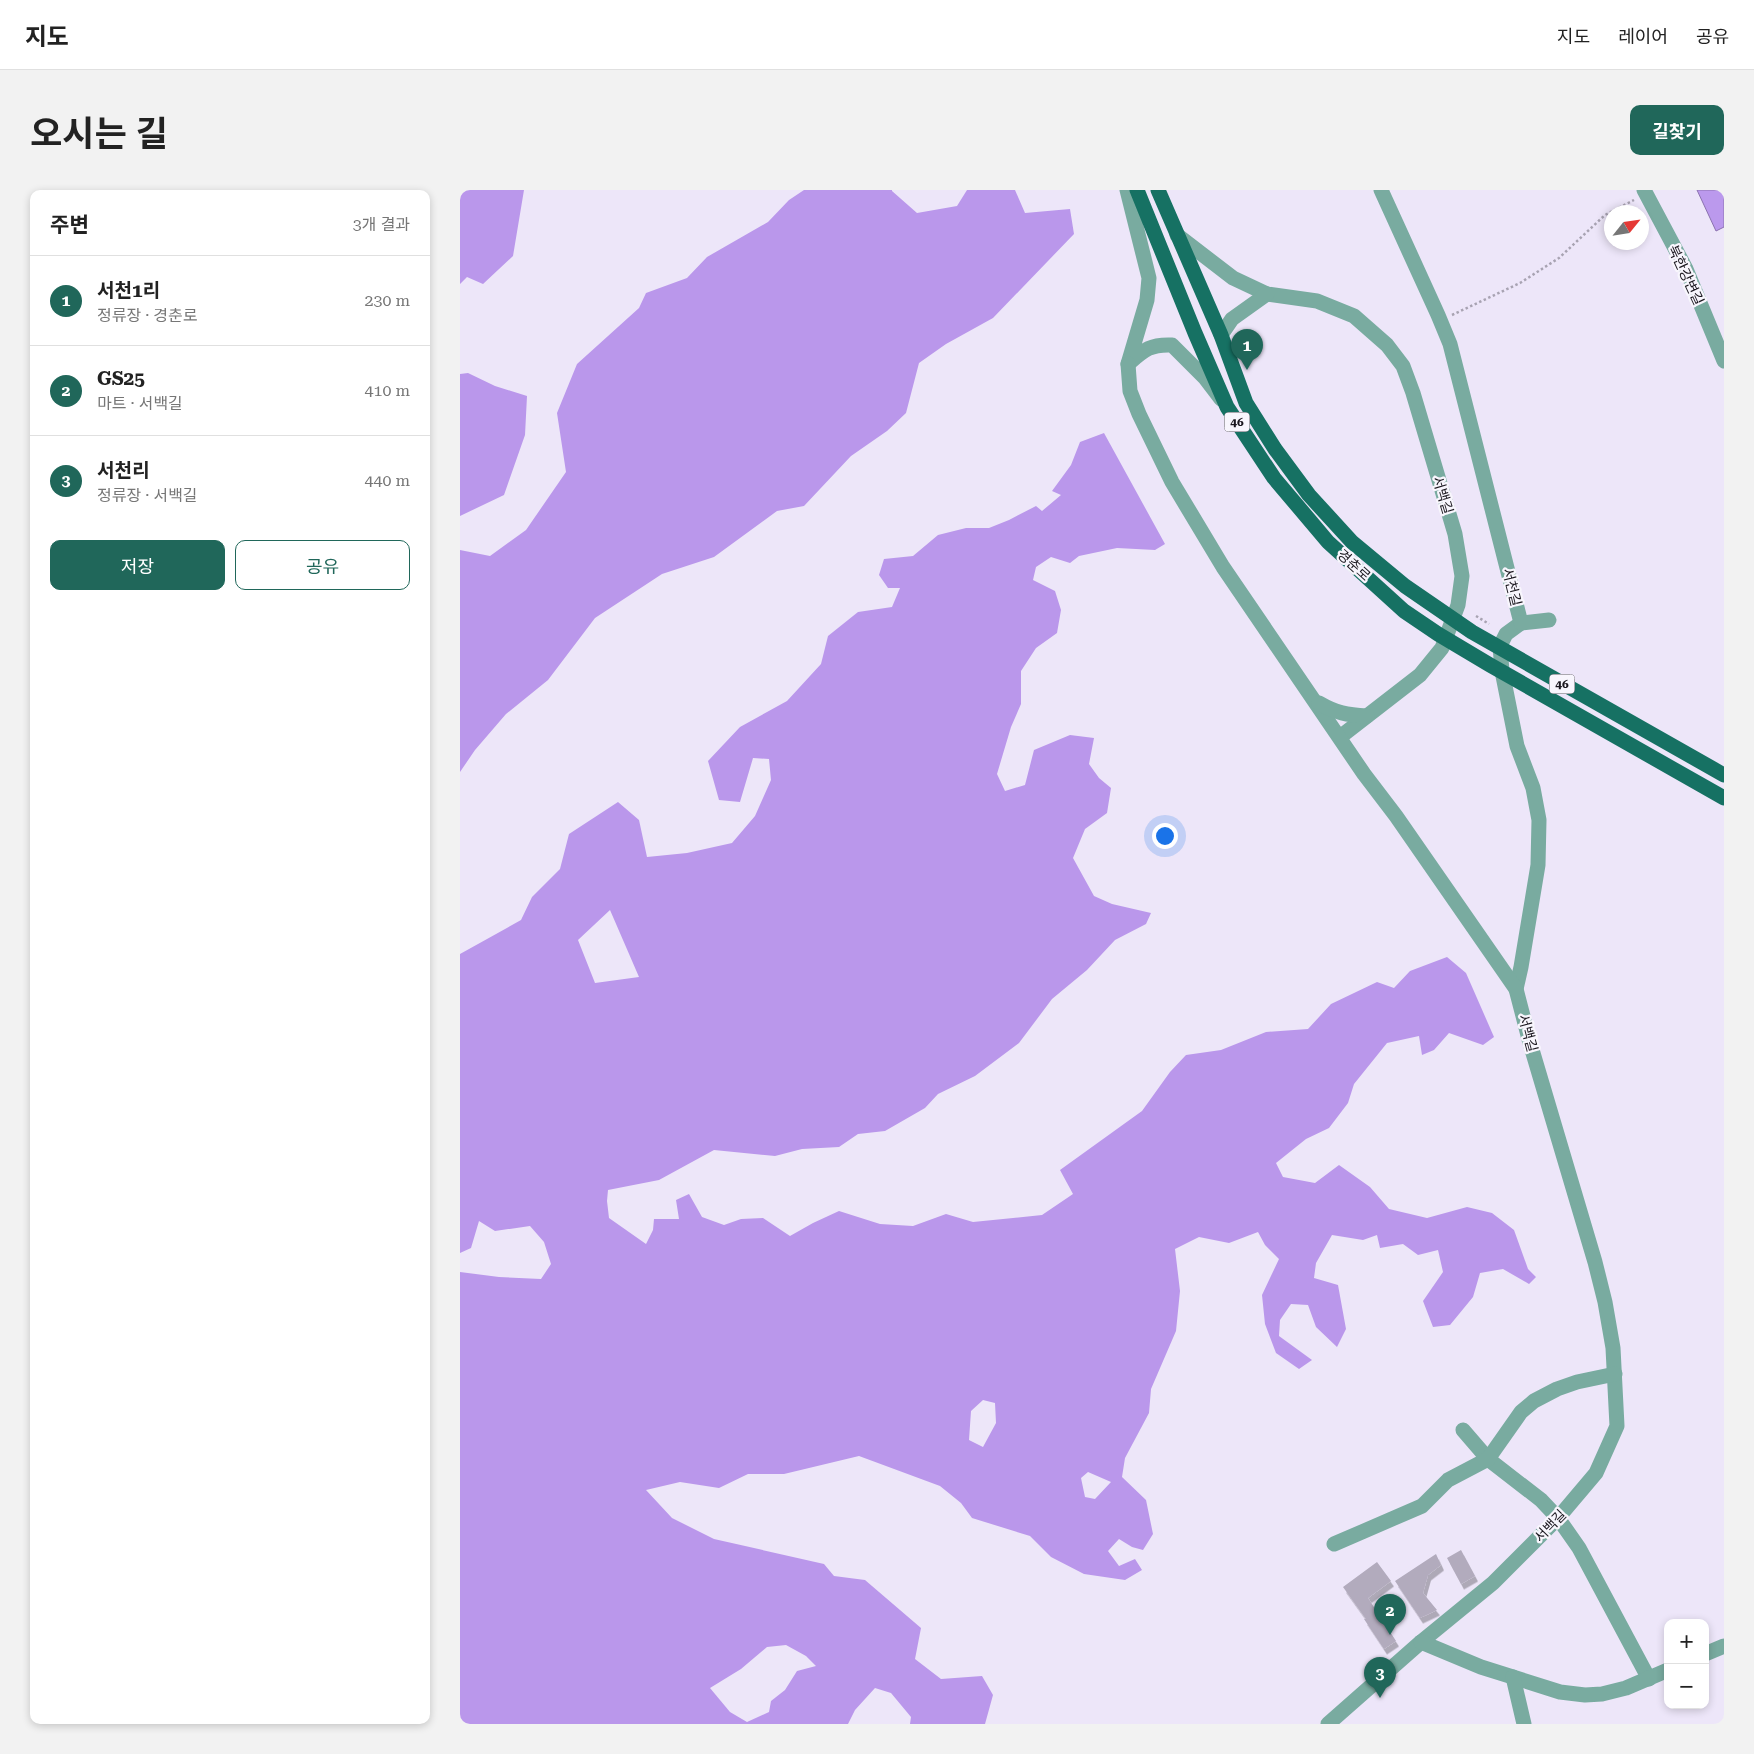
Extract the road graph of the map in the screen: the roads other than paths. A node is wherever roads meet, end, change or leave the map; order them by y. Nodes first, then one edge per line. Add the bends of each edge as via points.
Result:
1 (1127, 190) edge
2 (1137, 190) edge
3 (1158, 190) edge
4 (1381, 190) edge
5 (1645, 192) edge
6 (1177, 235) junction
7 (1267, 294) junction
8 (1220, 335) junction
9 (1724, 361) edge
10 (1128, 364) junction
11 (1227, 407) junction
12 (1549, 620) dead end
13 (1521, 623) junction
14 (1315, 700) junction
15 (1367, 716) junction
16 (1340, 737) junction
17 (1724, 775) edge
18 (1724, 798) edge
19 (1516, 989) junction
20 (1615, 1374) junction
21 (1464, 1430) dead end
22 (1488, 1459) junction
23 (1558, 1518) junction
24 (1334, 1544) dead end
25 (1421, 1642) junction
26 (1724, 1646) edge
27 (1709, 1652) edge
28 (1664, 1672) edge
29 (1513, 1677) junction
30 (1649, 1678) junction
31 (1328, 1724) edge
32 (1524, 1724) edge

1 - 10 street via 1149,278 1147,300
2 - 11 main road, 경춘로 / 46
3 - 6 main road, 경춘로 / 46
4 - 13 street, 서천길 via 1450,344
5 - 9 street, 북한강변길 via 1686,269
6 - 7 street, 서백길 via 1233,278
6 - 8 main road, 경춘로 / 46
7 - 8 street via 1232,319
7 - 15 street, 서백길 via 1316,302 1354,316 1386,345 1403,366 1455,534 1462,576 1458,605 1442,648 1420,675
8 - 17 main road, 경춘로 / 46 via 1246,403 1275,449 1309,495 1352,542 1405,586 1472,632
10 - 11 street via 1145,349 1158,344 1172,345 1205,378
10 - 14 street, 서백길 via 1130,391 1138,414 1172,482 1223,567
11 - 18 main road, 경춘로 / 46 via 1274,478 1328,542 1404,610 1490,665
12 - 13 street
13 - 19 street, 서천길 via 1506,634 1500,646 1502,671 1518,746 1533,788 1539,820 1538,865
14 - 15 street via 1333,711
14 - 16 street, 서백길
15 - 16 street, 서백길
16 - 19 street, 서백길
19 - 20 street, 서백길 via 1595,1262 1605,1302
20 - 22 street via 1557,1388 1534,1402 1521,1412
20 - 23 street, 서백길 via 1617,1426 1596,1473
21 - 22 street
22 - 23 street
22 - 24 street via 1448,1480 1422,1506
23 - 25 street, 서백길 via 1493,1583
23 - 30 street via 1579,1548
25 - 29 street
25 - 31 street, 서백길
26 - 27 street
28 - 30 street
29 - 30 street via 1560,1692 1585,1695 1602,1694
29 - 32 street

